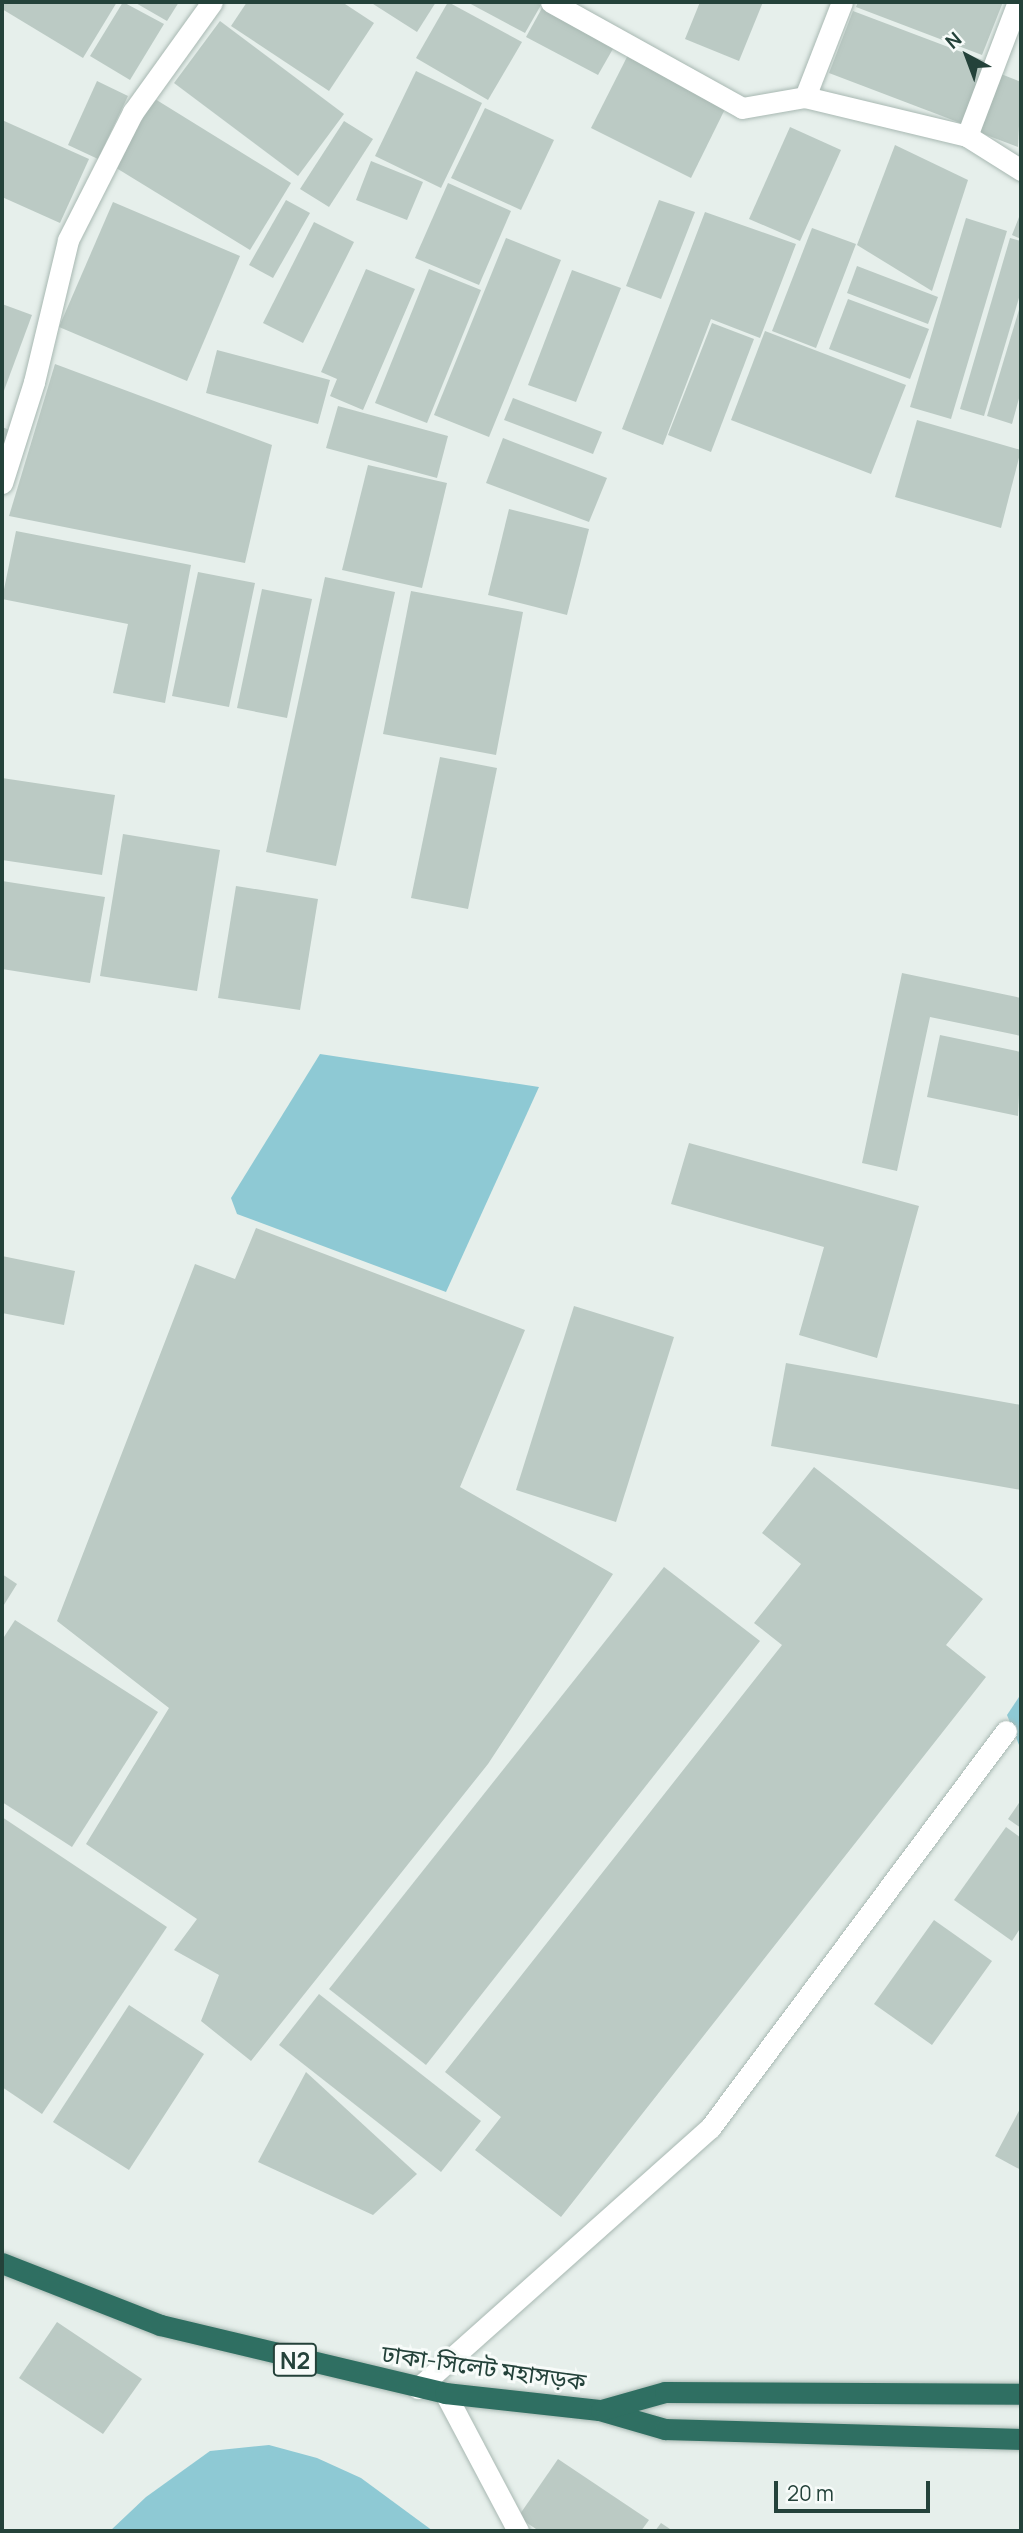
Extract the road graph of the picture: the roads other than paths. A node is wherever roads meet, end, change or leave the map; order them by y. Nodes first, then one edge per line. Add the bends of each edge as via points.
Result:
1 (212, 2) edge
2 (551, 2) edge
3 (842, 2) edge
4 (1018, 2) edge
5 (805, 97) junction
6 (967, 136) junction
7 (1021, 170) edge
8 (2, 483) edge
9 (1006, 1731) dead end
10 (2, 2263) edge
11 (418, 2388) junction
12 (445, 2393) junction
13 (1021, 2394) edge
14 (599, 2410) junction
15 (1021, 2439) edge
16 (518, 2531) edge

1 - 8 street via 133,112 68,240 34,382
2 - 5 street via 742,108
3 - 5 street
4 - 6 street
5 - 6 street
6 - 7 street
9 - 11 street via 710,2129
10 - 11 highway, ঢাকা-সিলেট মহাসড়ক / N2 via 160,2325
11 - 12 highway, ঢাকা-সিলেট মহাসড়ক / N2
12 - 14 highway, ঢাকা-সিলেট মহাসড়ক / N2
12 - 16 street
13 - 14 highway, ঢাকা-সিলেট মহাসড়ক / N2 via 665,2392
14 - 15 highway, ঢাকা-সিলেট মহাসড়ক / N2 via 665,2429

